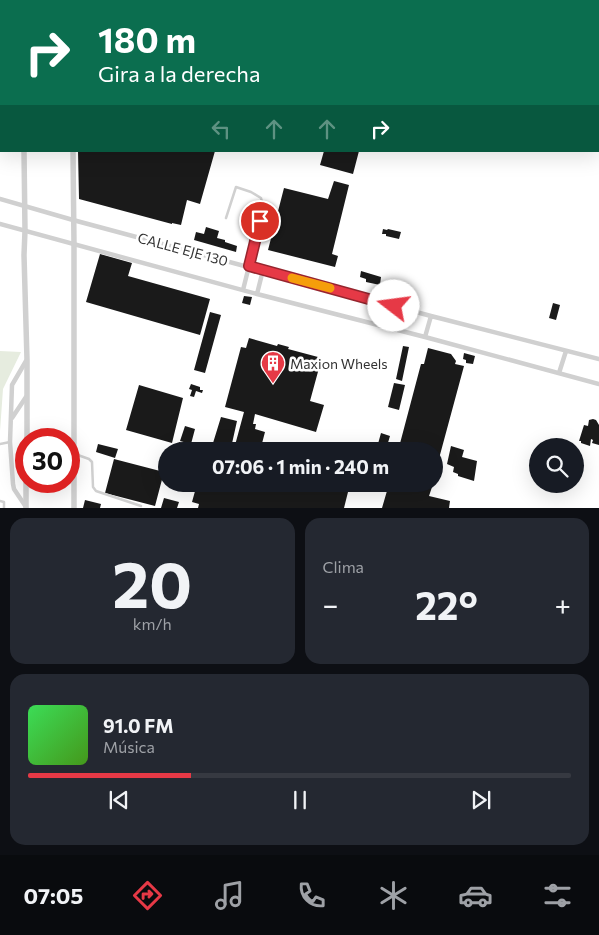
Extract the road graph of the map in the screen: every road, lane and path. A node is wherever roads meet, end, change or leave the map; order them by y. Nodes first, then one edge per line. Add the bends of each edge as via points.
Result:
1 (24, 152) edge
2 (73, 152) edge
3 (0, 199) edge
4 (24, 206) junction
5 (226, 218) dead end
6 (73, 220) junction
7 (0, 224) edge
8 (25, 231) junction
9 (74, 245) junction
10 (249, 266) junction
11 (263, 270) junction
12 (243, 290) junction
13 (257, 294) junction
14 (431, 316) junction
15 (425, 337) junction
16 (566, 351) junction
17 (599, 359) edge
18 (27, 360) junction
19 (559, 373) junction
20 (599, 384) edge
21 (27, 396) junction
22 (12, 418) junction
23 (27, 428) edge
24 (74, 428) edge
25 (10, 442) junction
26 (0, 444) edge
27 (80, 456) edge
28 (26, 493) edge
29 (74, 493) edge
30 (0, 501) edge
31 (141, 506) dead end
32 (26, 507) edge
33 (4, 508) edge
34 (74, 508) edge

1 - 4 street
2 - 6 street
3 - 4 street, CALLE EJE 130
4 - 6 street, CALLE EJE 130
4 - 8 street
5 - 10 lane via 236,187 261,198 263,206
6 - 9 street
6 - 10 street, CALLE EJE 130
7 - 8 street, CALLE EJE 130
8 - 9 street, CALLE EJE 130
8 - 18 street
9 - 12 street, CALLE EJE 130
9 - 24 street
10 - 11 street, CALLE EJE 130
10 - 12 street
11 - 13 street
11 - 14 street, CALLE EJE 130
12 - 13 street, CALLE EJE 130
13 - 15 street, CALLE EJE 130
14 - 15 street
14 - 16 street, CALLE EJE 130
15 - 19 street, CALLE EJE 130
16 - 17 street, CALLE EJE 130
16 - 19 street
18 - 21 street
18 - 22 street via 12,384
19 - 20 street, CALLE EJE 130
21 - 22 street
21 - 23 street
22 - 25 street
25 - 26 lane
25 - 32 street via 14,489
27 - 31 lane via 92,462 92,487 96,491
28 - 32 street
29 - 34 street
30 - 33 lane via 4,502

